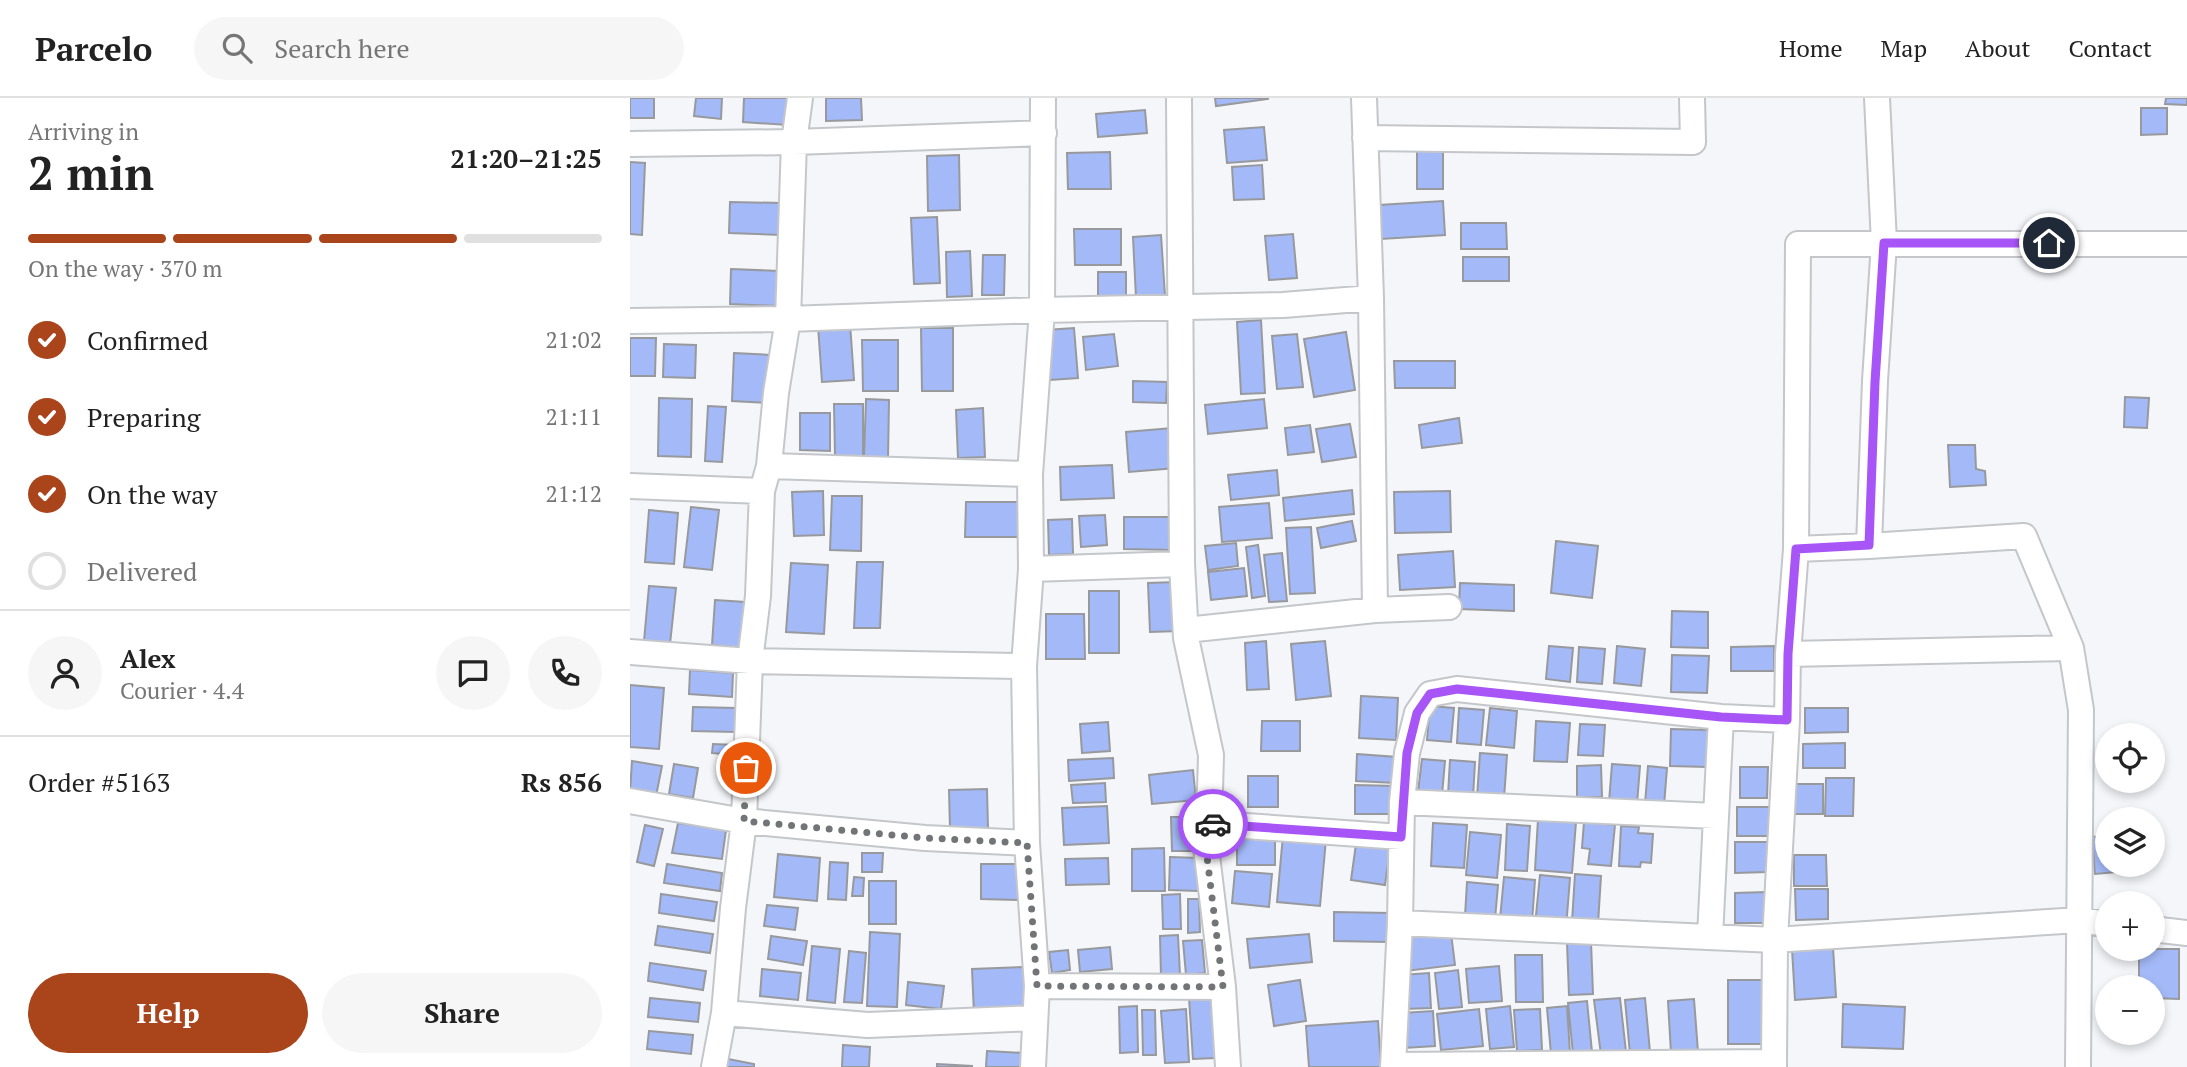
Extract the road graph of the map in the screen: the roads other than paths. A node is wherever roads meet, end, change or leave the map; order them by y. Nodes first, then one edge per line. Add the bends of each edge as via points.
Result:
1 (800, 98) edge
2 (1043, 98) edge
3 (1179, 98) edge
4 (1364, 98) edge
5 (1692, 98) edge
6 (1877, 98) edge
7 (1045, 133) junction
8 (1365, 138) junction
9 (794, 142) junction
10 (630, 144) edge
11 (1884, 243) junction
12 (2187, 244) edge
13 (1371, 298) junction
14 (1182, 307) junction
15 (1042, 310) junction
16 (788, 319) junction
17 (630, 321) edge
18 (769, 466) junction
19 (1030, 474) junction
20 (630, 486) edge
21 (762, 491) junction
22 (1869, 545) junction
23 (1796, 549) junction
24 (1182, 564) junction
25 (1031, 569) junction
26 (1449, 607) dead end
27 (1375, 610) junction
28 (1186, 630) junction
29 (2071, 648) junction
30 (630, 652) edge
31 (1788, 654) junction
32 (750, 661) junction
33 (1024, 666) junction
34 (1721, 717) junction
35 (1787, 720) junction
36 (630, 802) edge
37 (1402, 802) junction
38 (1716, 816) junction
39 (744, 821) junction
40 (1203, 824) junction
41 (1401, 837) junction
42 (1027, 843) junction
43 (2080, 920) junction
44 (2095, 922) edge
45 (1400, 923) junction
46 (2165, 930) edge
47 (2187, 933) edge
48 (1710, 937) junction
49 (1775, 940) junction
50 (1037, 986) junction
51 (1223, 987) junction
52 (724, 1013) junction
53 (1035, 1018) junction
54 (1774, 1065) edge
55 (1393, 1066) edge
56 (714, 1067) edge
57 (1033, 1067) edge
58 (1228, 1067) edge
59 (2078, 1067) edge

1 - 9 street
2 - 7 street
3 - 14 street
4 - 8 street
5 - 8 street via 1693,142
6 - 11 street
7 - 9 street
7 - 15 street
8 - 13 street
9 - 10 street
9 - 16 street
11 - 12 street
11 - 22 street
11 - 23 street via 1798,244
13 - 14 street
13 - 27 street
14 - 15 street
14 - 24 street
15 - 16 street
15 - 19 street
16 - 17 street
16 - 18 street
18 - 19 street
18 - 21 street
19 - 25 street
20 - 21 street
21 - 32 street
22 - 23 street
22 - 29 street via 2024,536
23 - 31 street
24 - 25 street
24 - 28 street
25 - 33 street
26 - 27 street
27 - 28 street
28 - 40 street via 1211,755
29 - 31 street
29 - 43 street via 2081,710
30 - 32 street
31 - 35 street
32 - 33 street
32 - 39 street
33 - 42 street
34 - 35 street
34 - 37 street via 1457,689 1430,694 1417,713
34 - 38 street
35 - 49 street
36 - 39 street
37 - 38 street
37 - 41 street
38 - 48 street
39 - 42 street
39 - 52 street
40 - 41 street
40 - 51 street
41 - 45 street
42 - 50 street
43 - 44 street
43 - 49 street
43 - 59 street
45 - 48 street
45 - 55 street
46 - 47 street
48 - 49 street
49 - 54 street
50 - 51 street
50 - 53 street
51 - 58 street
52 - 53 street via 868,1025
52 - 56 street
53 - 57 street
54 - 55 street

